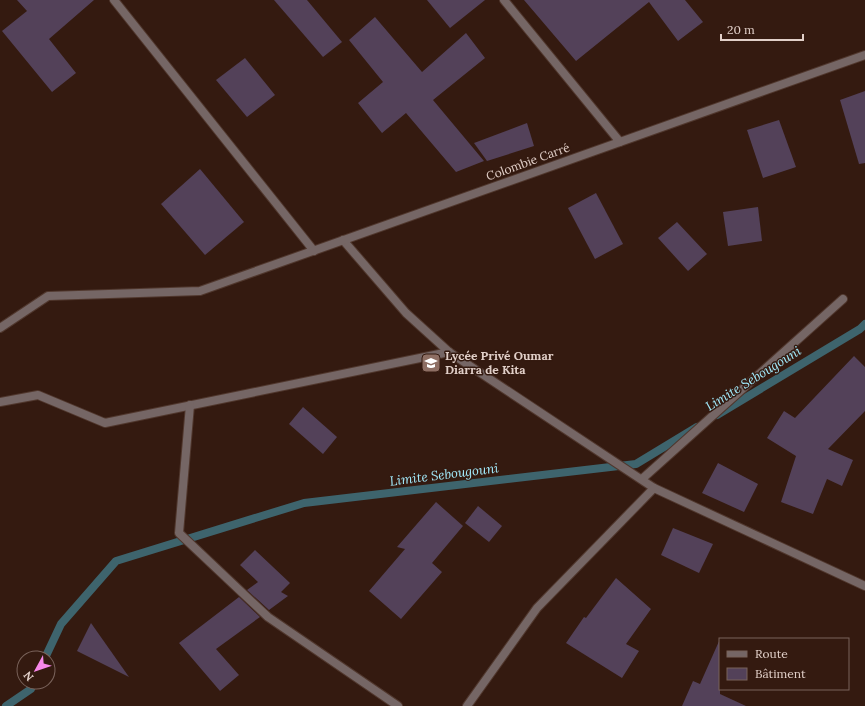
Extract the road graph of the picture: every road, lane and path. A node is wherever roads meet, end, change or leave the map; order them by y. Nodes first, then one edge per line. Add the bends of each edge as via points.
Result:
1 (114, 0) edge
2 (504, 0) edge
3 (865, 54) edge
4 (620, 142) junction
5 (344, 240) junction
6 (314, 251) junction
7 (843, 299) dead end
8 (0, 328) edge
9 (450, 352) junction
10 (0, 402) edge
11 (190, 405) junction
12 (642, 480) junction
13 (654, 488) junction
14 (865, 586) edge
15 (398, 706) edge
16 (467, 706) edge

1 - 6 street
2 - 4 street
3 - 4 street, Colombie Carré
4 - 5 street, Colombie Carré
5 - 6 street, Colombie Carré
5 - 9 street via 406,313
6 - 8 street, Colombie Carré via 200,291 48,296
7 - 12 street
9 - 11 street
9 - 12 street
10 - 11 street via 38,395 105,423
11 - 15 street via 179,533 268,617
12 - 13 street
13 - 14 street
13 - 16 street via 537,608

